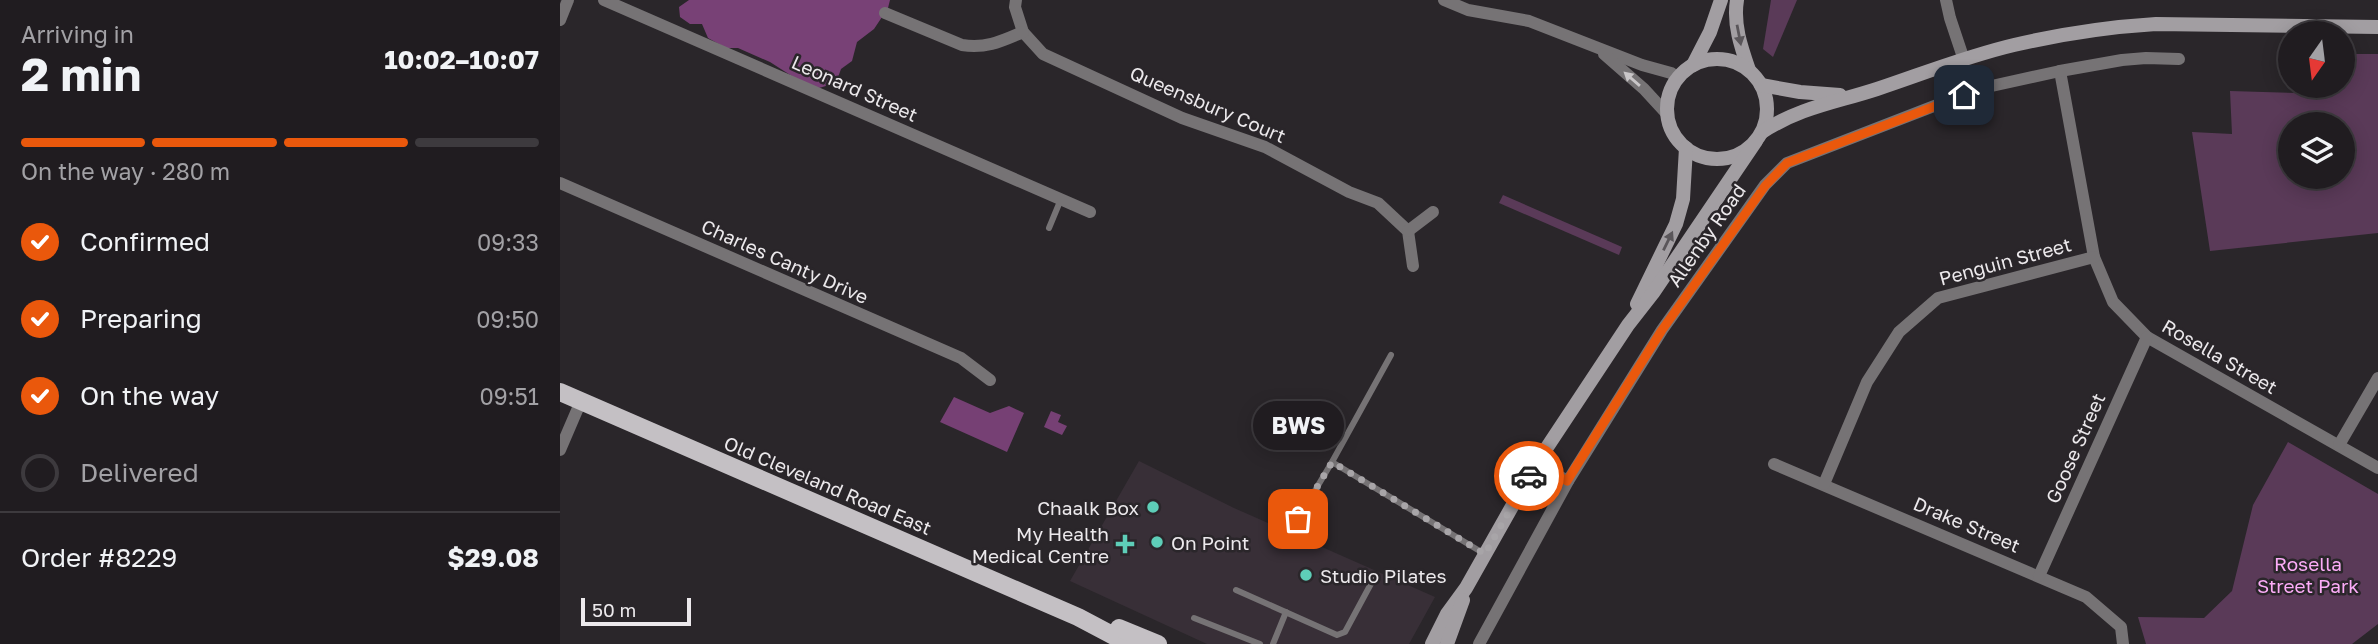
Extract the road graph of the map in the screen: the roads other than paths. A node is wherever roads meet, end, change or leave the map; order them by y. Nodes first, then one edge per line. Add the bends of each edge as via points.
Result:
1 (568, 0) edge
2 (604, 0) edge
3 (1016, 0) edge
4 (1444, 0) edge
5 (1721, 0) edge
6 (1737, 0) edge
7 (1946, 0) edge
8 (885, 13) dead end
9 (560, 20) edge
10 (2274, 27) junction
11 (2378, 27) edge
12 (2278, 28) edge
13 (1023, 32) junction
14 (2356, 35) edge
15 (2378, 36) edge
16 (1595, 46) junction
17 (2179, 59) dead end
18 (1964, 60) junction
19 (1693, 65) junction
20 (1939, 67) junction
21 (1749, 70) junction
22 (2060, 71) junction
23 (1678, 78) junction
24 (1761, 85) junction
25 (1852, 96) junction
26 (1950, 100) junction
27 (1667, 114) junction
28 (1759, 136) junction
29 (1686, 148) junction
30 (560, 183) edge
31 (1061, 199) junction
32 (1090, 212) dead end
33 (1433, 212) dead end
34 (1049, 228) dead end
35 (1408, 231) junction
36 (2094, 257) junction
37 (1413, 267) dead end
38 (1628, 325) junction
39 (2147, 337) junction
40 (1391, 355) dead end
41 (2378, 378) edge
42 (990, 380) dead end
43 (560, 392) edge
44 (581, 401) junction
45 (2339, 445) junction
46 (560, 450) edge
47 (1332, 462) junction
48 (1536, 464) junction
49 (1774, 464) dead end
50 (2378, 468) edge
51 (1567, 481) junction
52 (1824, 484) junction
53 (1298, 519) dead end
54 (1485, 554) junction
55 (2039, 576) junction
56 (1373, 580) dead end
57 (1466, 588) junction
58 (1236, 590) dead end
59 (1286, 612) junction
60 (1079, 617) junction
61 (1194, 618) dead end
62 (1129, 644) edge
63 (1158, 644) edge
64 (1260, 644) edge
65 (1273, 644) edge
66 (1432, 644) edge
67 (1447, 644) edge
68 (1479, 644) edge
69 (2123, 644) edge

1 - 9 street
2 - 31 street, Leonard Street
3 - 13 street
4 - 16 street via 1468,10 1529,21
5 - 19 main road
6 -> 21 main road via 1738,37
7 - 18 street
8 - 13 street via 975,48
10 - 11 main road, Allenby Road
10 - 12 main road, Allenby Road
10 - 18 main road, Allenby Road via 2120,27 2012,46
13 - 35 street, Queensbury Court via 1043,54 1182,118 1265,147 1378,204
14 - 15 main road
16 - 23 street
27 -> 16 street
17 - 22 street, Allenby Road via 2122,60
18 - 20 main road, Allenby Road
19 - 21 main road via 1722,59
19 - 23 main road
20 - 25 main road, Allenby Road
20 - 26 street
21 - 24 main road
22 - 26 street, Allenby Road
22 - 36 street, Rosella Street
23 - 27 main road
24 - 25 main road, Allenby Road
24 - 28 main road via 1767,116
25 - 28 main road, Allenby Road via 1801,110
26 - 51 street, Allenby Road via 1787,163 1765,186 1662,330
27 - 29 main road via 1676,138
28 - 29 main road via 1737,154 1714,159
28 - 38 main road, Allenby Road
38 -> 29 main road, Allenby Road via 1676,224 1683,199
30 - 42 street, Charles Canty Drive via 961,358
31 - 32 street, Leonard Street
31 - 34 lane
33 - 35 street
35 - 37 street
36 - 39 street, Rosella Street via 2113,302
36 - 52 street, Penguin Street via 1938,298 1899,332 1867,382
38 - 48 main road, Allenby Road
39 - 45 street, Rosella Street
39 - 55 street, Goose Street
40 - 47 lane
41 - 45 street
43 - 44 main road, Old Cleveland Road East
44 - 46 street
44 - 60 main road, Old Cleveland Road East
45 - 50 street, Rosella Street
47 - 53 lane
47 - 54 lane
48 - 51 street
48 - 54 main road, Allenby Road
49 - 52 street, Drake Street
51 - 68 street, Allenby Road
52 - 55 street, Drake Street
54 - 57 main road, Allenby Road
55 - 69 street, Drake Street via 2086,597 2121,627
56 - 59 lane via 1346,632 1336,635
57 - 66 main road, Allenby Road
57 - 67 main road, Allenby Road
58 - 59 lane
59 - 65 lane
60 - 62 main road, Old Cleveland Road East
60 - 63 main road, Old Cleveland Road East
61 - 64 lane

